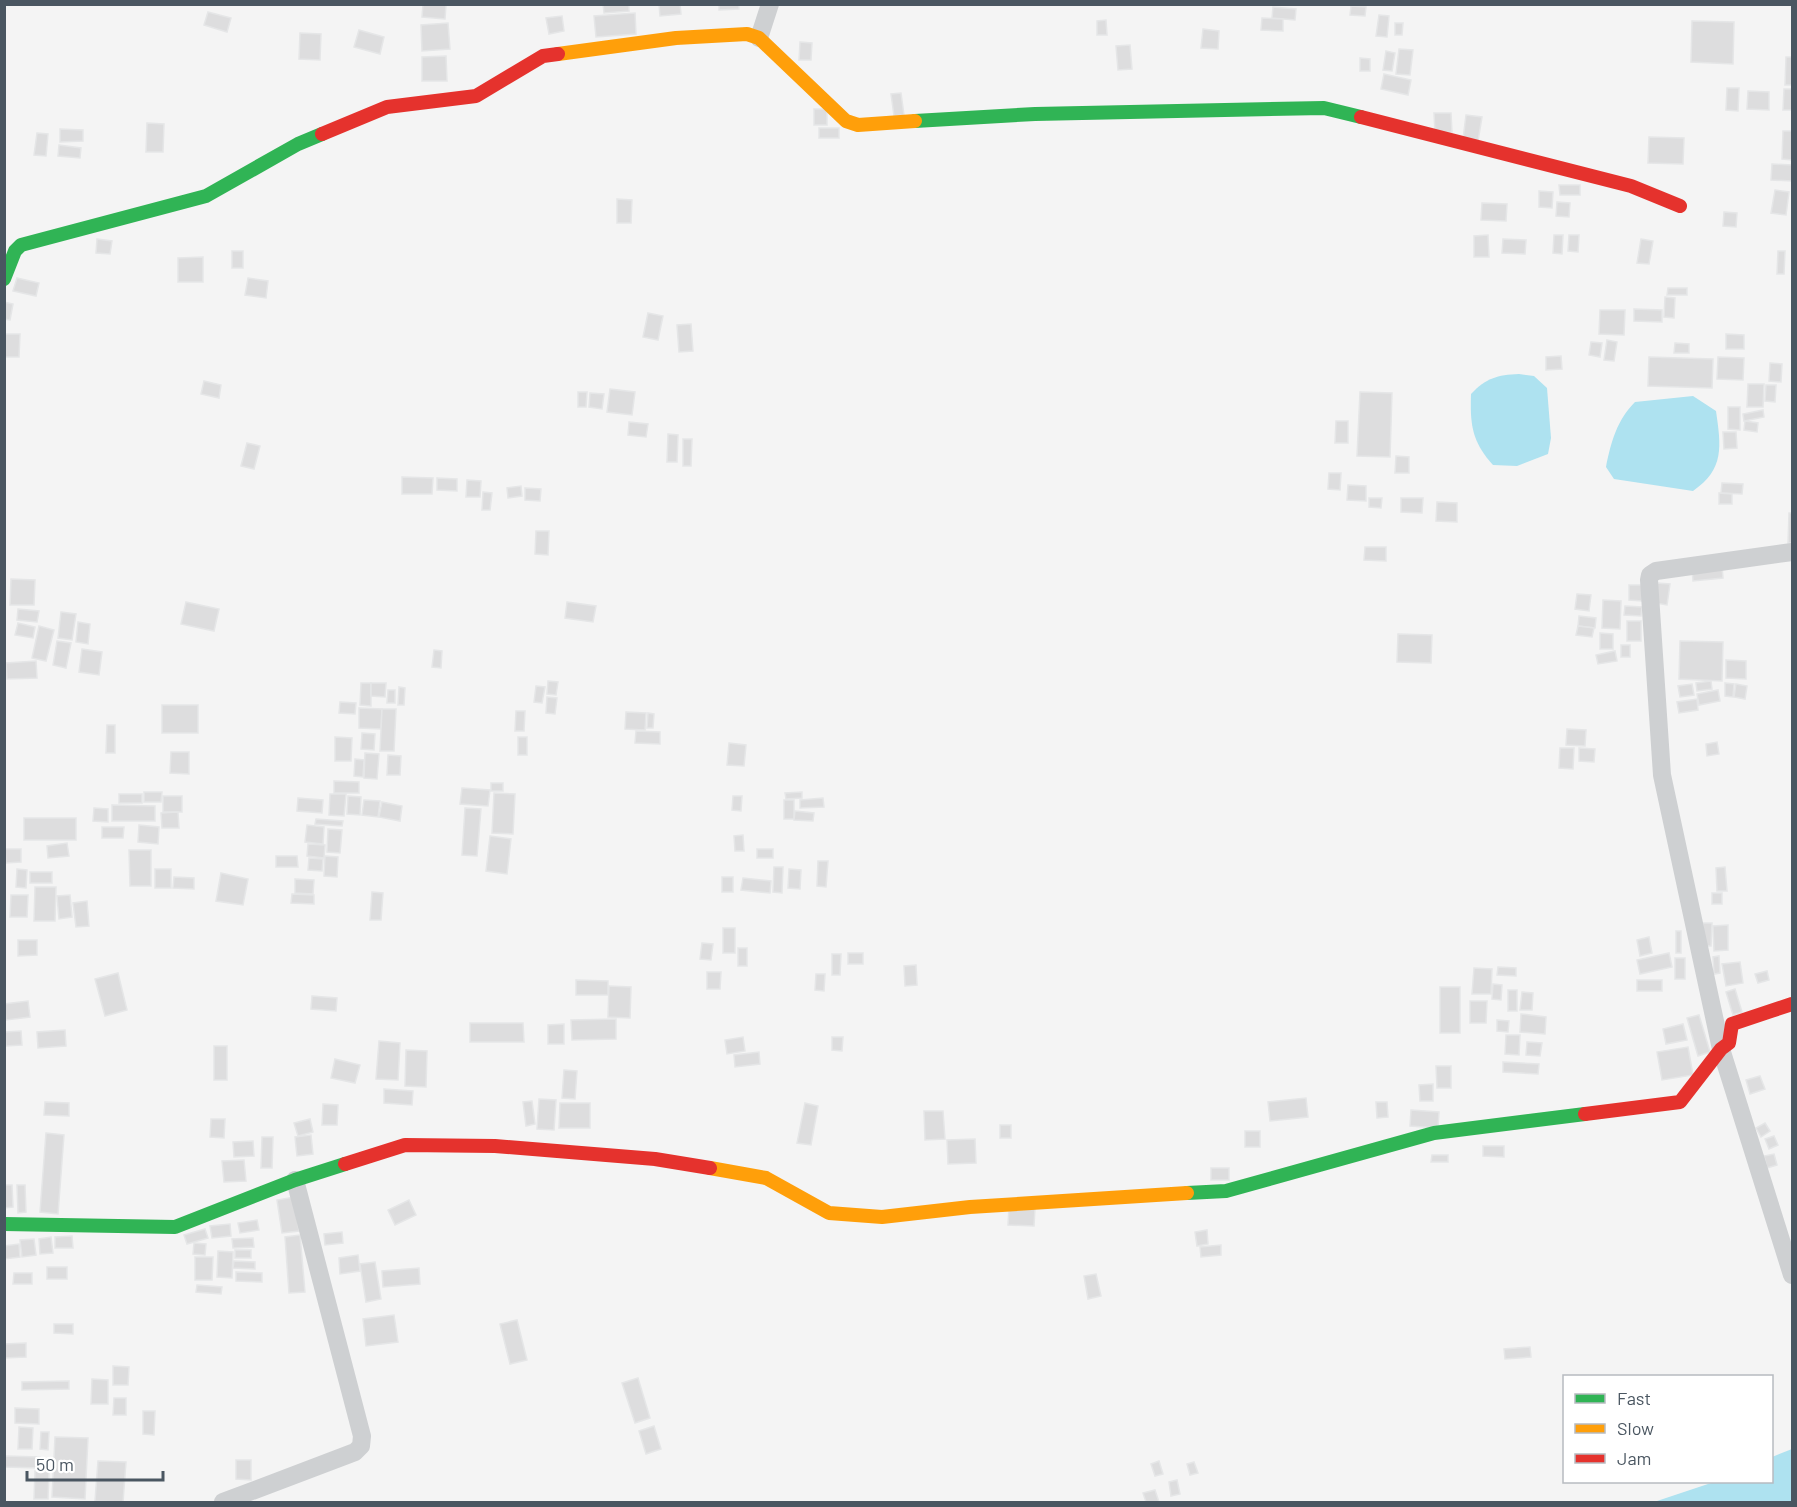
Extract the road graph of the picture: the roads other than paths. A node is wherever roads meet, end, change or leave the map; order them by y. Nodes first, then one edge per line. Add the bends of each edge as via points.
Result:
1 (770, 4) edge
2 (759, 38) junction
3 (1680, 206) dead end
4 (4, 279) edge
5 (1792, 552) edge
6 (1792, 1004) edge
7 (1721, 1049) junction
8 (295, 1180) junction
9 (4, 1224) edge
10 (1792, 1275) edge
11 (223, 1503) edge

1 - 2 street
2 - 3 street via 846,121 858,125 1035,114 1324,108 1631,186
2 - 4 street via 747,34 676,38 543,56 476,96 387,107 298,144 206,196 21,245
5 - 7 street via 1650,574 1662,775
6 - 7 street via 1732,1024 1729,1043
7 - 8 street via 1680,1102 1434,1133 1217,1192 970,1207 882,1217 829,1213 766,1178 655,1159 495,1146 405,1145
7 - 10 street
8 - 9 street via 175,1227
8 - 11 street via 362,1436 361,1446 355,1452

